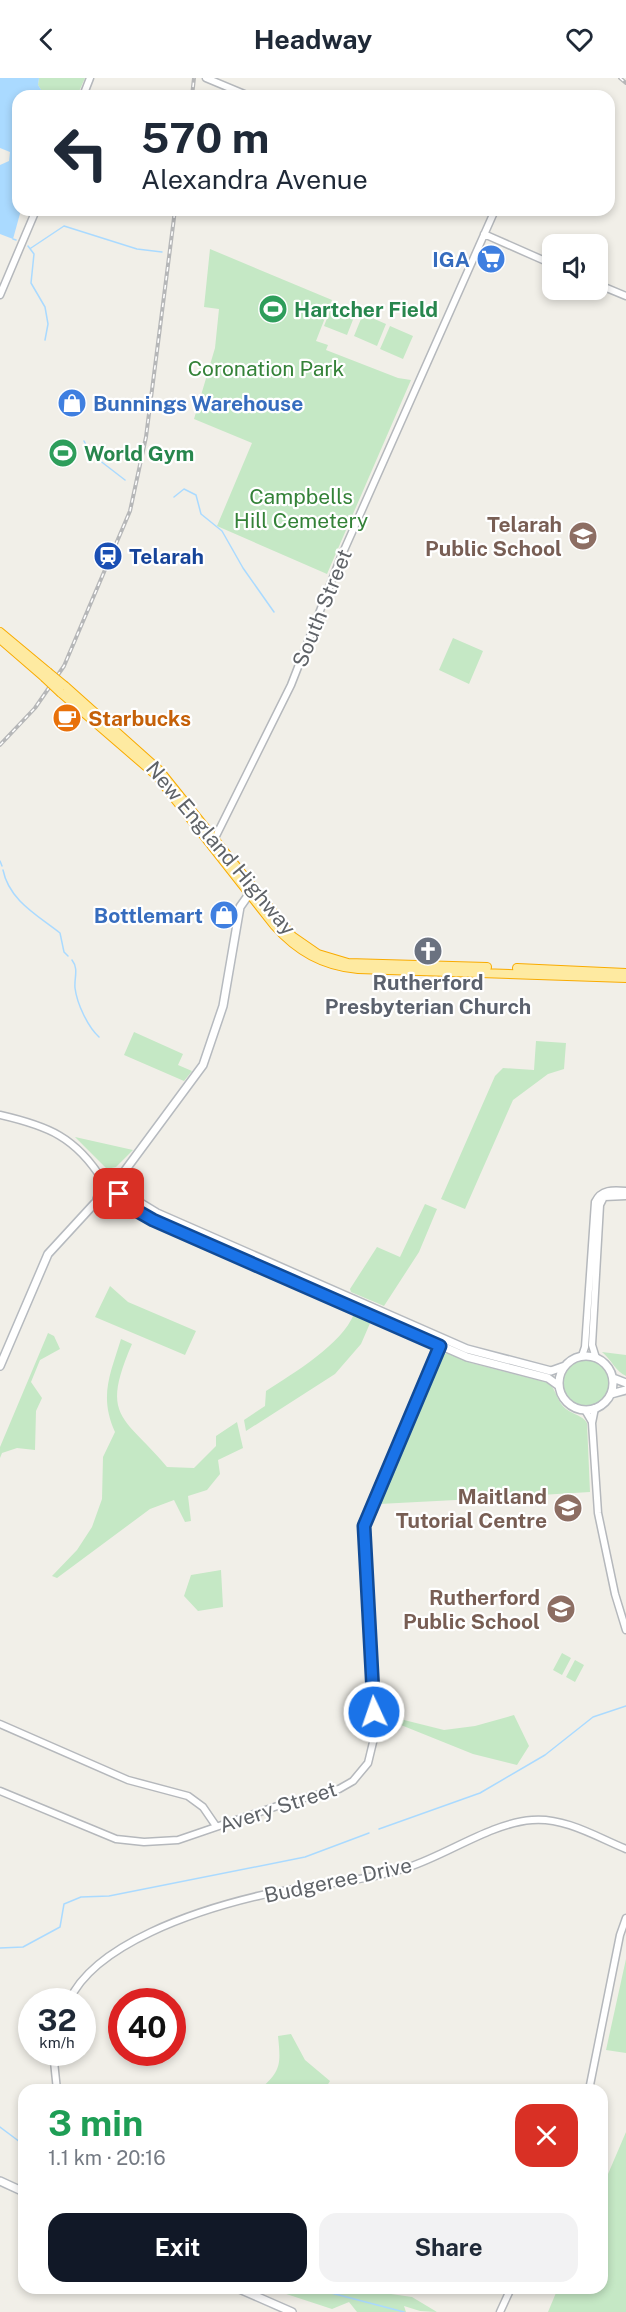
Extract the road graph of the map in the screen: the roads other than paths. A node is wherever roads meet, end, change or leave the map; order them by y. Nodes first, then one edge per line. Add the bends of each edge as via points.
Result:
1 (206, 78) edge
2 (235, 90) edge
3 (33, 216) edge
4 (492, 216) edge
5 (484, 234) junction
6 (542, 260) edge
7 (608, 289) edge
8 (0, 295) edge
9 (626, 296) edge
10 (0, 632) edge
11 (0, 639) edge
12 (46, 675) junction
13 (63, 689) junction
14 (215, 838) junction
15 (251, 884) junction
16 (251, 895) junction
17 (626, 973) edge
18 (626, 978) edge
19 (0, 1115) edge
20 (92, 1165) junction
21 (114, 1178) junction
22 (103, 1182) junction
23 (111, 1191) junction
24 (626, 1191) edge
25 (602, 1196) junction
26 (626, 1196) edge
27 (94, 1204) junction
28 (442, 1342) junction
29 (582, 1356) junction
30 (596, 1358) junction
31 (0, 1366) edge
32 (564, 1366) junction
33 (613, 1378) junction
34 (626, 1383) edge
35 (559, 1386) junction
36 (626, 1390) edge
37 (611, 1394) junction
38 (595, 1408) junction
39 (585, 1410) junction
40 (592, 1423) junction
41 (626, 1630) edge
42 (0, 1724) edge
43 (0, 1791) edge
44 (216, 1826) junction
45 (626, 1849) edge
46 (626, 1918) edge
47 (77, 1988) edge
48 (54, 2066) edge
49 (56, 2084) edge
50 (590, 2084) edge
51 (0, 2181) edge
52 (18, 2189) edge
53 (251, 2294) edge
54 (508, 2294) edge
55 (292, 2312) edge
56 (500, 2312) edge

1 - 2 street
3 - 8 street
4 - 5 street, South Street
5 - 6 street
5 - 14 street, South Street via 341,557 299,667
7 - 9 street
10 - 12 highway, New England Highway
11 - 12 highway, New England Highway
12 - 13 highway, New England Highway, bridge
13 - 14 highway, New England Highway via 159,770
13 - 16 highway, New England Highway via 156,775
14 - 15 highway, New England Highway
15 - 16 main road
15 - 17 highway, New England Highway via 297,941 340,961
16 - 18 highway, New England Highway via 293,944 331,965
16 - 21 main road via 240,908 225,998 200,1072
19 - 20 street via 48,1127
20 - 21 street
20 - 22 street
21 - 22 main road
21 - 23 main road
21 - 28 main road via 139,1203 157,1213
22 - 23 main road
22 - 27 main road
23 - 27 main road
23 - 28 main road via 153,1220
24 - 25 street via 613,1190
25 - 26 street
25 - 29 street via 594,1207
25 - 30 street via 593,1316 592,1345
27 - 31 main road via 48,1254
28 - 32 main road via 552,1371
28 - 35 main road via 474,1359 548,1378
28 - 44 street, Avery Street via 364,1526 375,1734 368,1763 339,1789
29 - 30 main road
29 - 32 main road
30 - 33 main road via 609,1368
32 - 35 main road
33 - 34 main road
33 - 37 main road
35 - 39 main road via 567,1402
36 - 37 main road
37 - 38 main road
38 - 39 main road
38 - 40 street
39 - 40 street
40 - 41 street via 600,1526
42 - 44 street via 128,1780 188,1796
43 - 44 street, Avery Street via 106,1836 127,1841 178,1840
45 - 47 street, Budgeree Drive via 555,1821 515,1823 408,1867 258,1896 132,1941 94,1967
46 - 50 street
48 - 49 street
51 - 52 main road
53 - 55 main road
54 - 56 street

